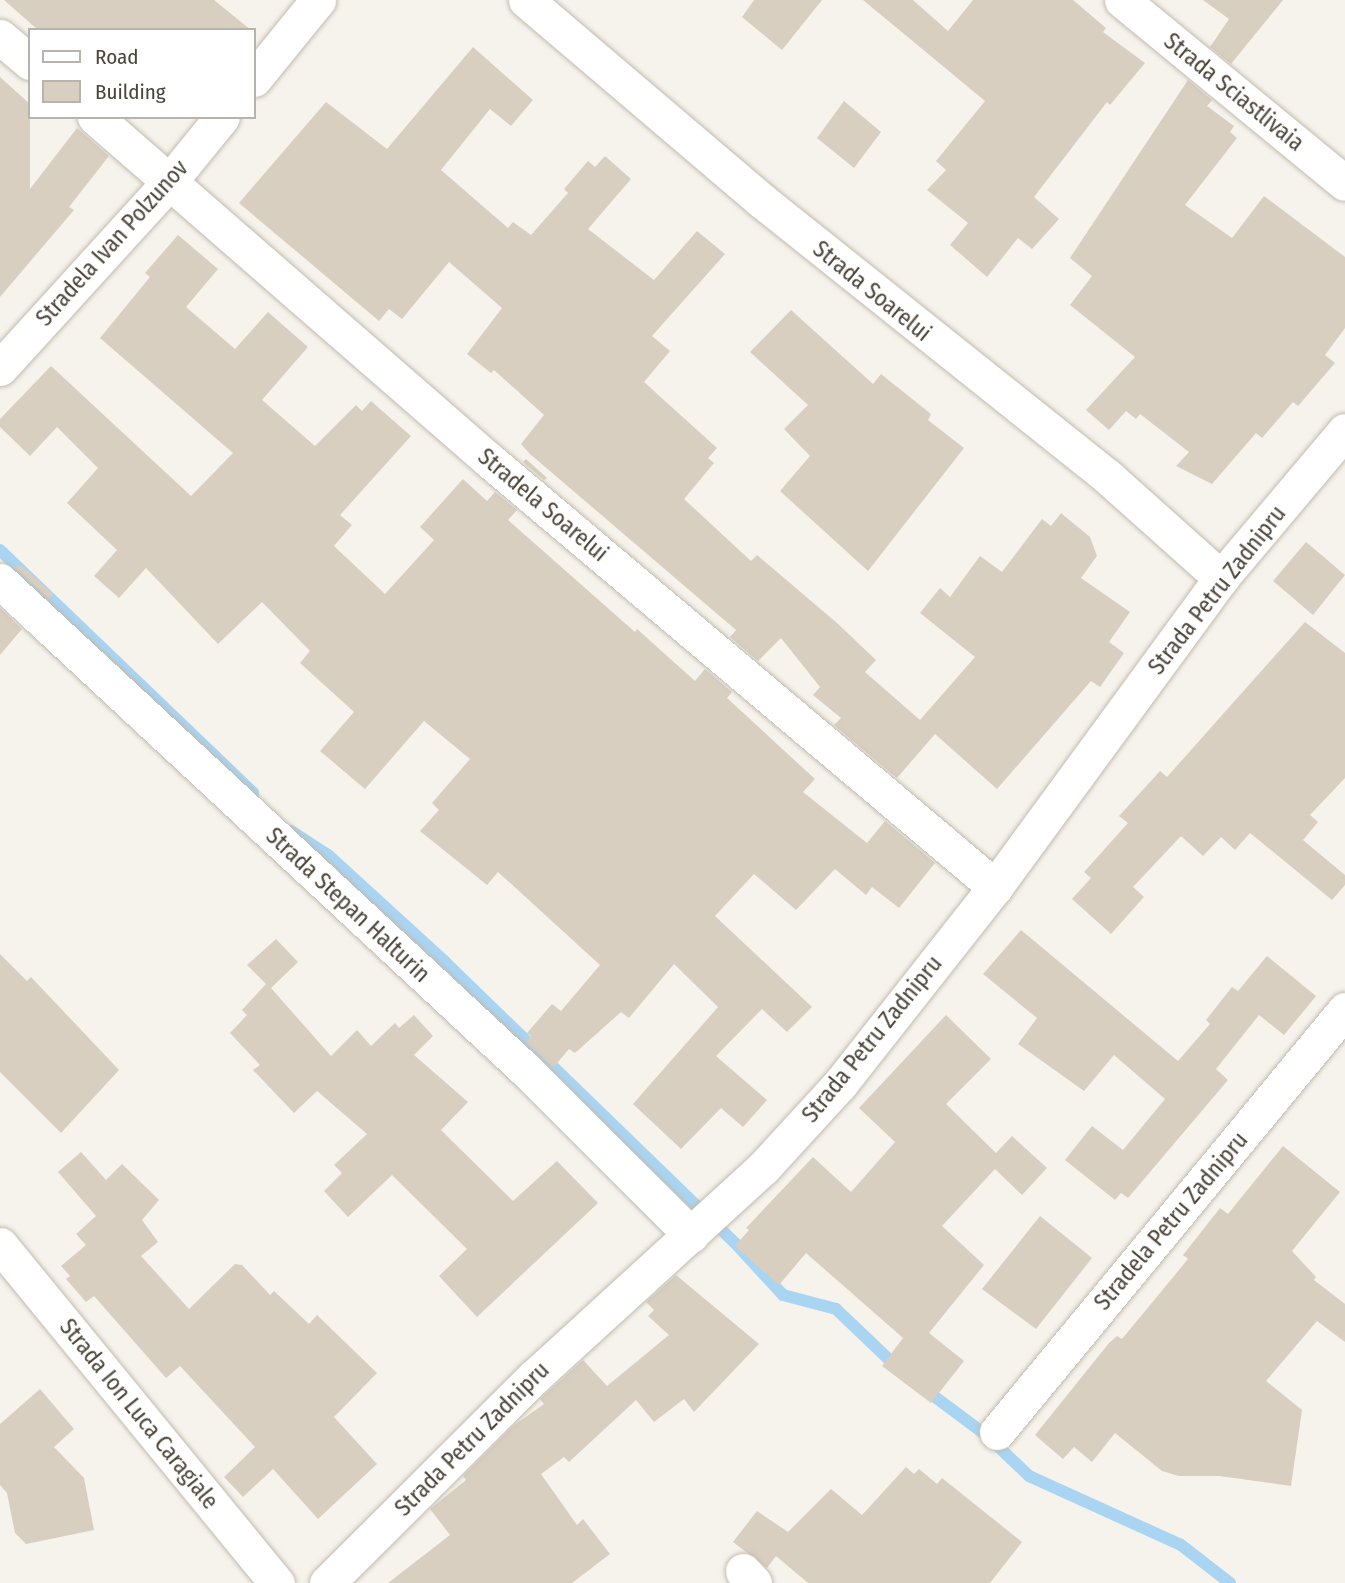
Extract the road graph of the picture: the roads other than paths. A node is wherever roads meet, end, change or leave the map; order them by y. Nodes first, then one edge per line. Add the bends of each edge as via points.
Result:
1 (318, 0) edge
2 (526, 0) edge
3 (1122, 0) edge
4 (0, 37) edge
5 (28, 60) edge
6 (256, 77) edge
7 (97, 119) edge
8 (220, 119) edge
9 (170, 181) junction
10 (1345, 183) edge
11 (0, 368) edge
12 (1345, 431) edge
13 (1222, 578) junction
14 (0, 581) edge
15 (995, 887) junction
16 (1345, 1010) edge
17 (691, 1236) junction
18 (0, 1244) edge
19 (997, 1432) dead end
20 (277, 1583) edge
21 (327, 1583) edge

1 - 6 street
2 - 13 street, Strada Soarelui via 847,271 1108,477
3 - 10 street, Strada Sciastlivaia
4 - 5 street
7 - 9 street, Stradela Soarelui
8 - 9 street, Stradela Ivan Polzunov
9 - 11 street, Stradela Ivan Polzunov
9 - 15 street, Stradela Soarelui via 481,453
12 - 13 street, Strada Petru Zadnipru
13 - 15 street, Strada Petru Zadnipru
14 - 17 street, Strada Stepan Halturin via 527,1071
15 - 17 street, Strada Petru Zadnipru via 840,1084 763,1168
16 - 19 street, Stradela Petru Zadnipru
17 - 21 street, Strada Petru Zadnipru via 534,1377
18 - 20 street, Strada Ion Luca Caragiale

